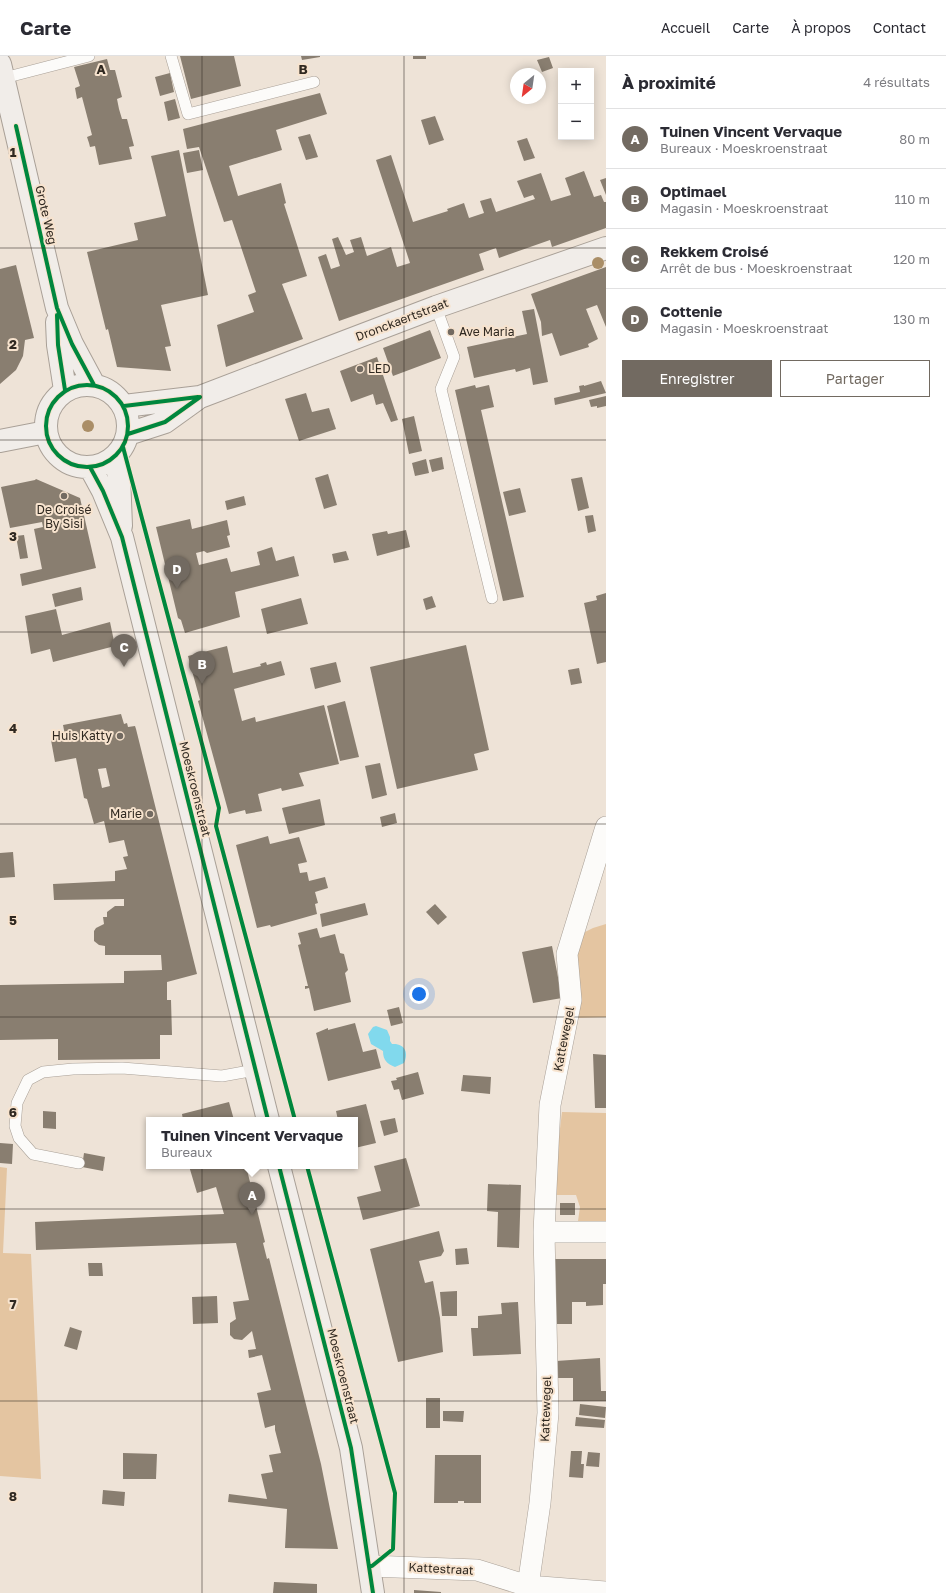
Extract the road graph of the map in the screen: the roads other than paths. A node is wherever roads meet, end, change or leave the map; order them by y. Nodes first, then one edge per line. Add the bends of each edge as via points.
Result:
1 (89, 56) edge
2 (171, 56) edge
3 (2, 71) edge
4 (314, 82) dead end
5 (606, 248) edge
6 (436, 307) junction
7 (57, 308) junction
8 (94, 385) junction
9 (65, 390) junction
10 (200, 397) junction
11 (124, 406) junction
12 (46, 432) junction
13 (128, 434) junction
14 (0, 441) edge
15 (113, 458) junction
16 (90, 467) junction
17 (122, 537) junction
18 (492, 598) dead end
19 (606, 827) edge
20 (255, 1070) junction
21 (267, 1117) edge
22 (79, 1163) dead end
23 (280, 1169) edge
24 (544, 1232) junction
25 (606, 1232) edge
26 (369, 1566) junction
27 (528, 1586) junction
28 (606, 1592) edge
29 (373, 1593) edge

1 - 3 lane
2 - 4 lane via 188,114
3 - 7 main road, Grote Weg
5 - 6 main road, Dronckaertstraat
6 - 10 main road, Dronckaertstraat
6 - 18 lane via 454,357 441,389
7 - 8 main road, Grote Weg via 72,344
7 - 9 main road, Grote Weg via 58,346
8 - 9 main road via 82,384
8 - 11 main road via 114,394
9 - 12 main road via 51,404 46,417
10 - 11 main road, Dronckaertstraat
10 - 13 main road, Dronckaertstraat via 165,422
11 - 13 main road
12 - 14 main road
12 - 16 main road via 60,457 72,464
13 - 15 main road via 123,447
15 - 16 main road
15 - 17 main road, Moeskroenstraat via 119,474
16 - 17 main road, Moeskroenstraat
17 - 20 main road, Moeskroenstraat
19 - 24 street, Kattewegel via 566,954 571,1000 550,1105
20 - 21 main road, Moeskroenstraat
20 - 22 lane via 222,1076 122,1068 73,1069 43,1072 28,1080 17,1104 15,1126 19,1138 33,1154
23 - 26 main road, Moeskroenstraat via 351,1448
24 - 25 street
24 - 27 street, Kattewegel via 548,1413 540,1503
26 - 27 street, Kattestraat via 477,1570
26 - 29 main road, Moeskroenstraat
27 - 28 street, Kattestraat

